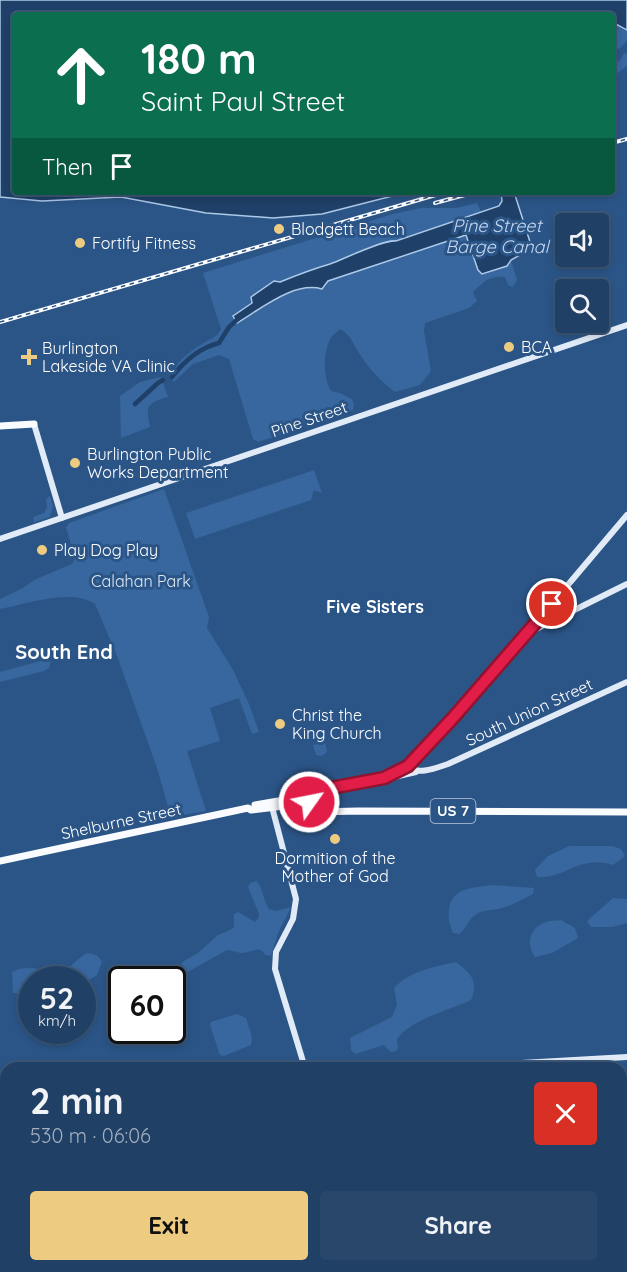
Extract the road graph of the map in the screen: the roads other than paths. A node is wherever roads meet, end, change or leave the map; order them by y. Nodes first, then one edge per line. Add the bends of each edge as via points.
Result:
1 (627, 325) edge
2 (34, 424) joint
3 (0, 426) edge
4 (627, 515) edge
5 (62, 518) junction
6 (0, 539) edge
7 (627, 584) edge
8 (526, 635) junction
9 (627, 682) edge
10 (408, 766) junction
11 (420, 771) junction
12 (384, 778) junction
13 (305, 790) junction
14 (320, 790) junction
15 (288, 798) junction
16 (310, 800) junction
17 (271, 805) junction
18 (280, 806) junction
19 (292, 807) junction
20 (303, 810) junction
21 (321, 812) junction
22 (627, 812) edge
23 (276, 822) junction
24 (0, 861) edge
25 (627, 1057) edge
26 (303, 1062) edge
27 (537, 1062) edge

1 - 5 main road, Pine Street
2 - 3 main road
2 - 5 main road
4 - 8 main road
5 - 6 main road, Pine Street
7 - 8 main road
8 - 10 main road
9 - 11 main road, South Union Street via 454,762
10 - 11 main road
10 - 12 main road, Shelburne Street
11 - 12 main road, South Union Street
12 - 14 main road, Shelburne Street
13 - 14 main road, Shelburne Street
13 - 15 main road, Shelburne Street via 296,789
13 - 16 main road
14 - 16 main road, Shelburne Street
15 - 17 main road, Shelburne Street
15 - 19 main road
16 - 20 main road, Shelburne Street
16 - 21 main road
17 - 18 main road, Shelburne Street
17 - 23 main road
17 - 24 main road, Shelburne Street
18 - 19 main road, Shelburne Street
18 - 23 main road
19 - 20 main road, Shelburne Street
20 - 21 main road, US 7
21 - 22 main road, US 7
23 - 26 main road via 296,905 278,947 275,969
25 - 27 main road

